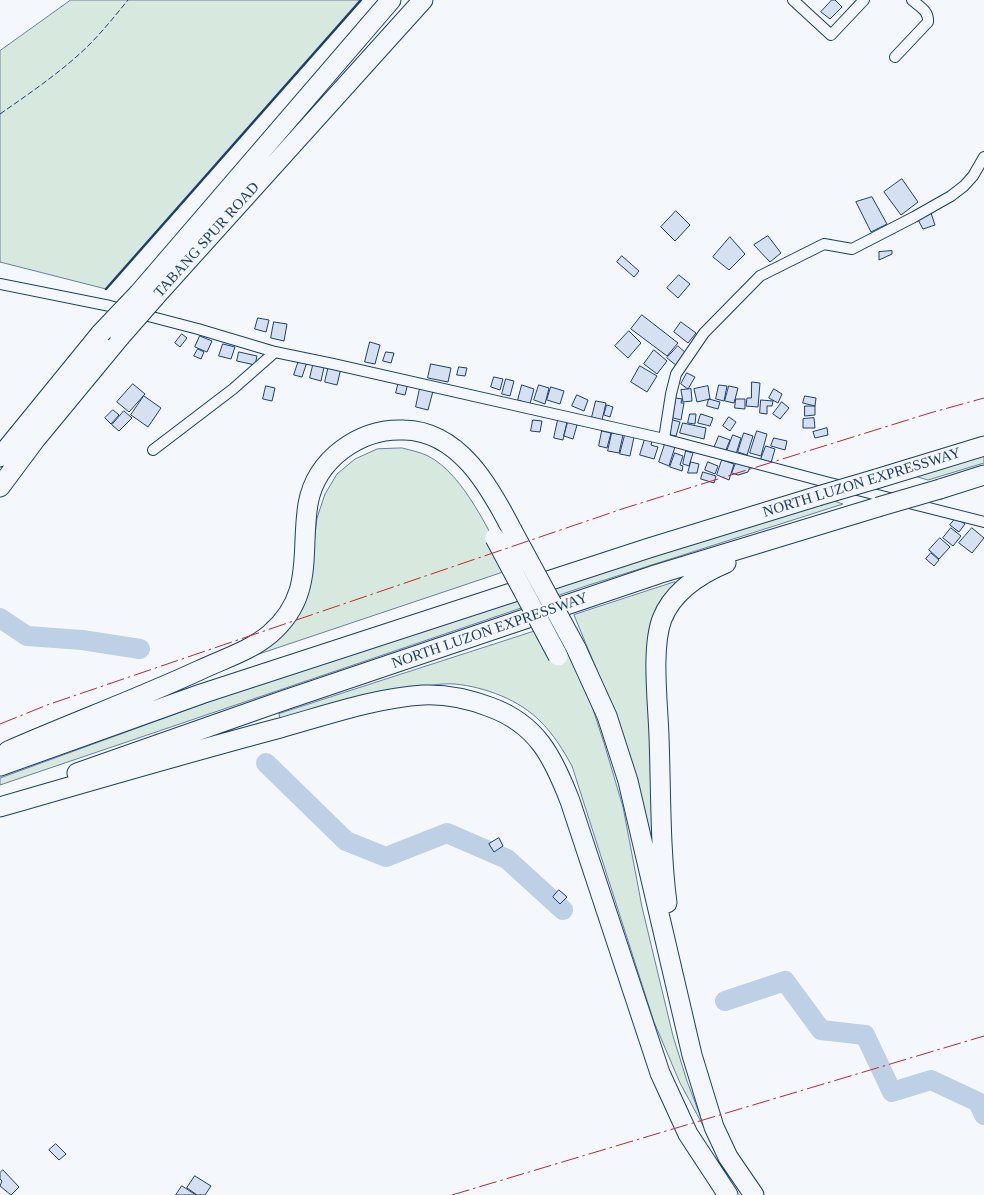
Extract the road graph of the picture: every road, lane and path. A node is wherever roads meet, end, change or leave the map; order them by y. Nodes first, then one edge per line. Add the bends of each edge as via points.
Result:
1 (391, 0) edge
2 (423, 0) edge
3 (793, 0) edge
4 (864, 0) edge
5 (912, 0) edge
6 (895, 57) dead end
7 (984, 157) edge
8 (0, 284) edge
9 (147, 295) junction
10 (110, 335) junction
11 (275, 352) junction
12 (664, 439) junction
13 (984, 446) edge
14 (153, 450) dead end
15 (0, 457) edge
16 (984, 475) edge
17 (0, 487) edge
18 (836, 521) junction
19 (984, 522) edge
20 (495, 538) dead end
21 (558, 656) dead end
22 (0, 755) edge
23 (0, 766) edge
24 (0, 800) edge
25 (0, 807) edge
26 (678, 991) junction
27 (728, 1195) edge
28 (754, 1195) edge

1 - 9 highway, TABANG SPUR ROAD
2 - 9 highway, TABANG SPUR ROAD
3 - 4 street via 830,35
5 - 6 street via 926,12 928,22
7 - 12 street via 964,186 914,217 852,249 824,244 760,276 704,333 676,374
8 - 11 street via 110,306
9 - 10 highway, TABANG SPUR ROAD, bridge
10 - 15 highway, TABANG SPUR ROAD
10 - 17 highway, TABANG SPUR ROAD
11 - 12 street
11 - 14 street via 234,389
12 - 19 street
13 - 23 highway, NORTH LUZON EXPRESSWAY, bridge via 648,548 201,694
16 - 18 highway, NORTH LUZON EXPRESSWAY, bridge
18 - 24 highway, NORTH LUZON EXPRESSWAY via 648,577
18 - 26 highway via 708,572 683,589 662,618 657,648 665,893
20 - 21 highway, bridge
22 - 26 highway, bridge via 163,686 249,647 270,633 287,614 297,595 303,578 308,503 316,481 336,455 362,438 394,429 439,439 450,445 482,478 576,648 607,716 628,780
25 - 27 highway via 370,704 424,695 448,696 502,712 537,736 558,771 660,1074 688,1134
26 - 28 highway via 692,1055 714,1127 728,1157

